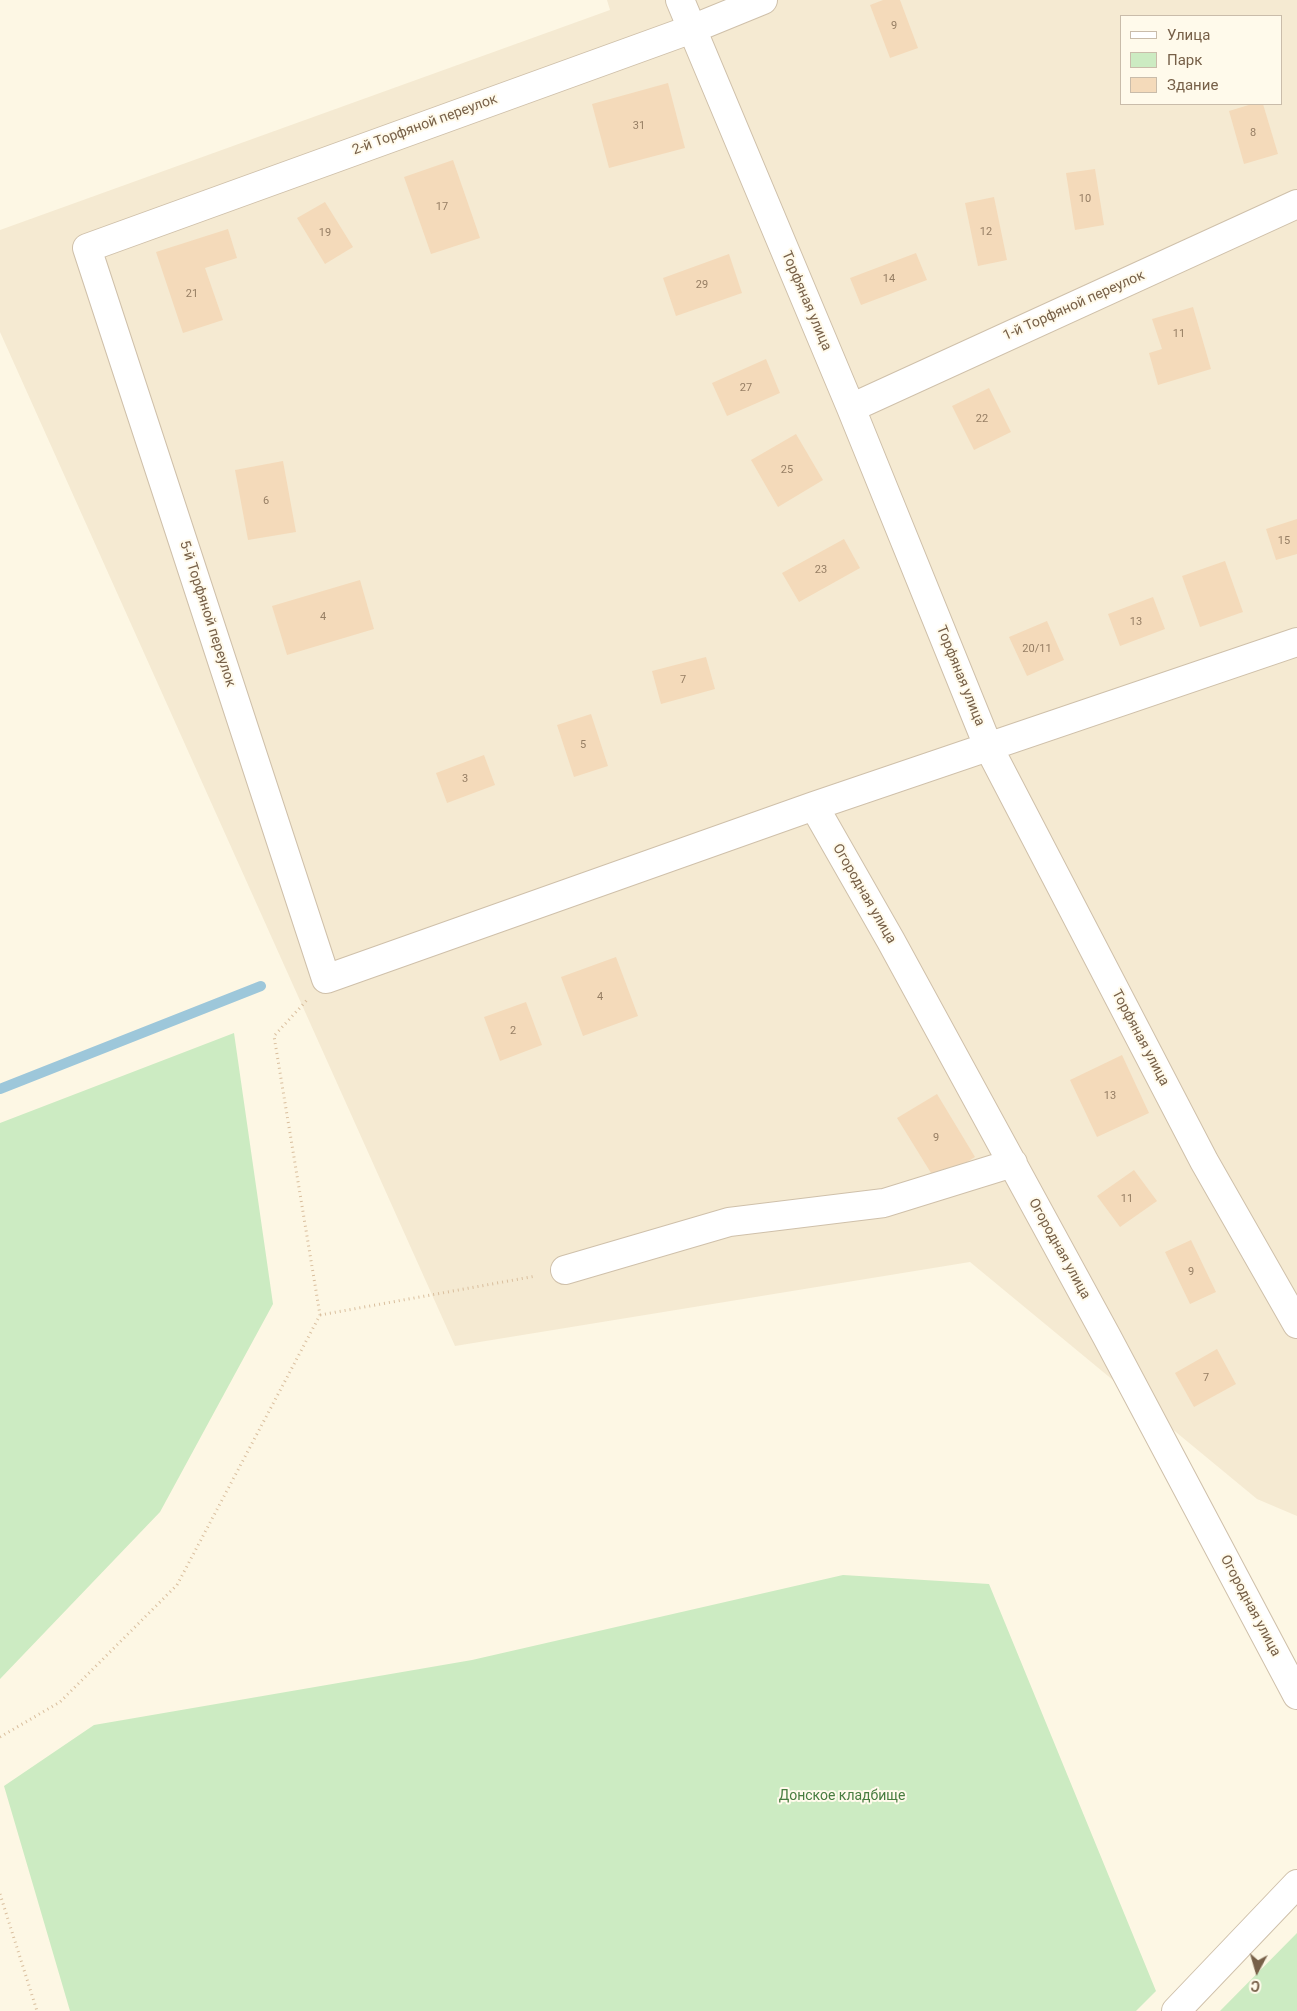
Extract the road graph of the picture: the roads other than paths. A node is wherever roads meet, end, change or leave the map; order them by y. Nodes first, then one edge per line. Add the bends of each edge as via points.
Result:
1 (680, 0) edge
2 (763, 0) edge
3 (692, 29) junction
4 (1297, 204) edge
5 (87, 248) joint
6 (851, 408) junction
7 (1297, 642) edge
8 (988, 746) junction
9 (814, 806) junction
10 (1012, 1164) junction
11 (565, 1270) road end
12 (1297, 1324) edge
13 (1297, 1695) edge
14 (1297, 1884) edge
15 (1176, 2011) edge

1 - 3 street, Торфяная улица
2 - 3 street, 2-й Торфяной переулок
3 - 5 street, 2-й Торфяной переулок
3 - 6 street, Торфяная улица
4 - 6 street, 1-й Торфяной переулок
5 - 9 street, 5-й Торфяной переулок via 326,980
6 - 8 street, Торфяная улица
7 - 8 street
8 - 9 street
8 - 12 street, Торфяная улица via 1204,1160
9 - 10 street, Огородная улица
10 - 11 street via 884,1203 729,1222
10 - 13 street, Огородная улица
14 - 15 street

